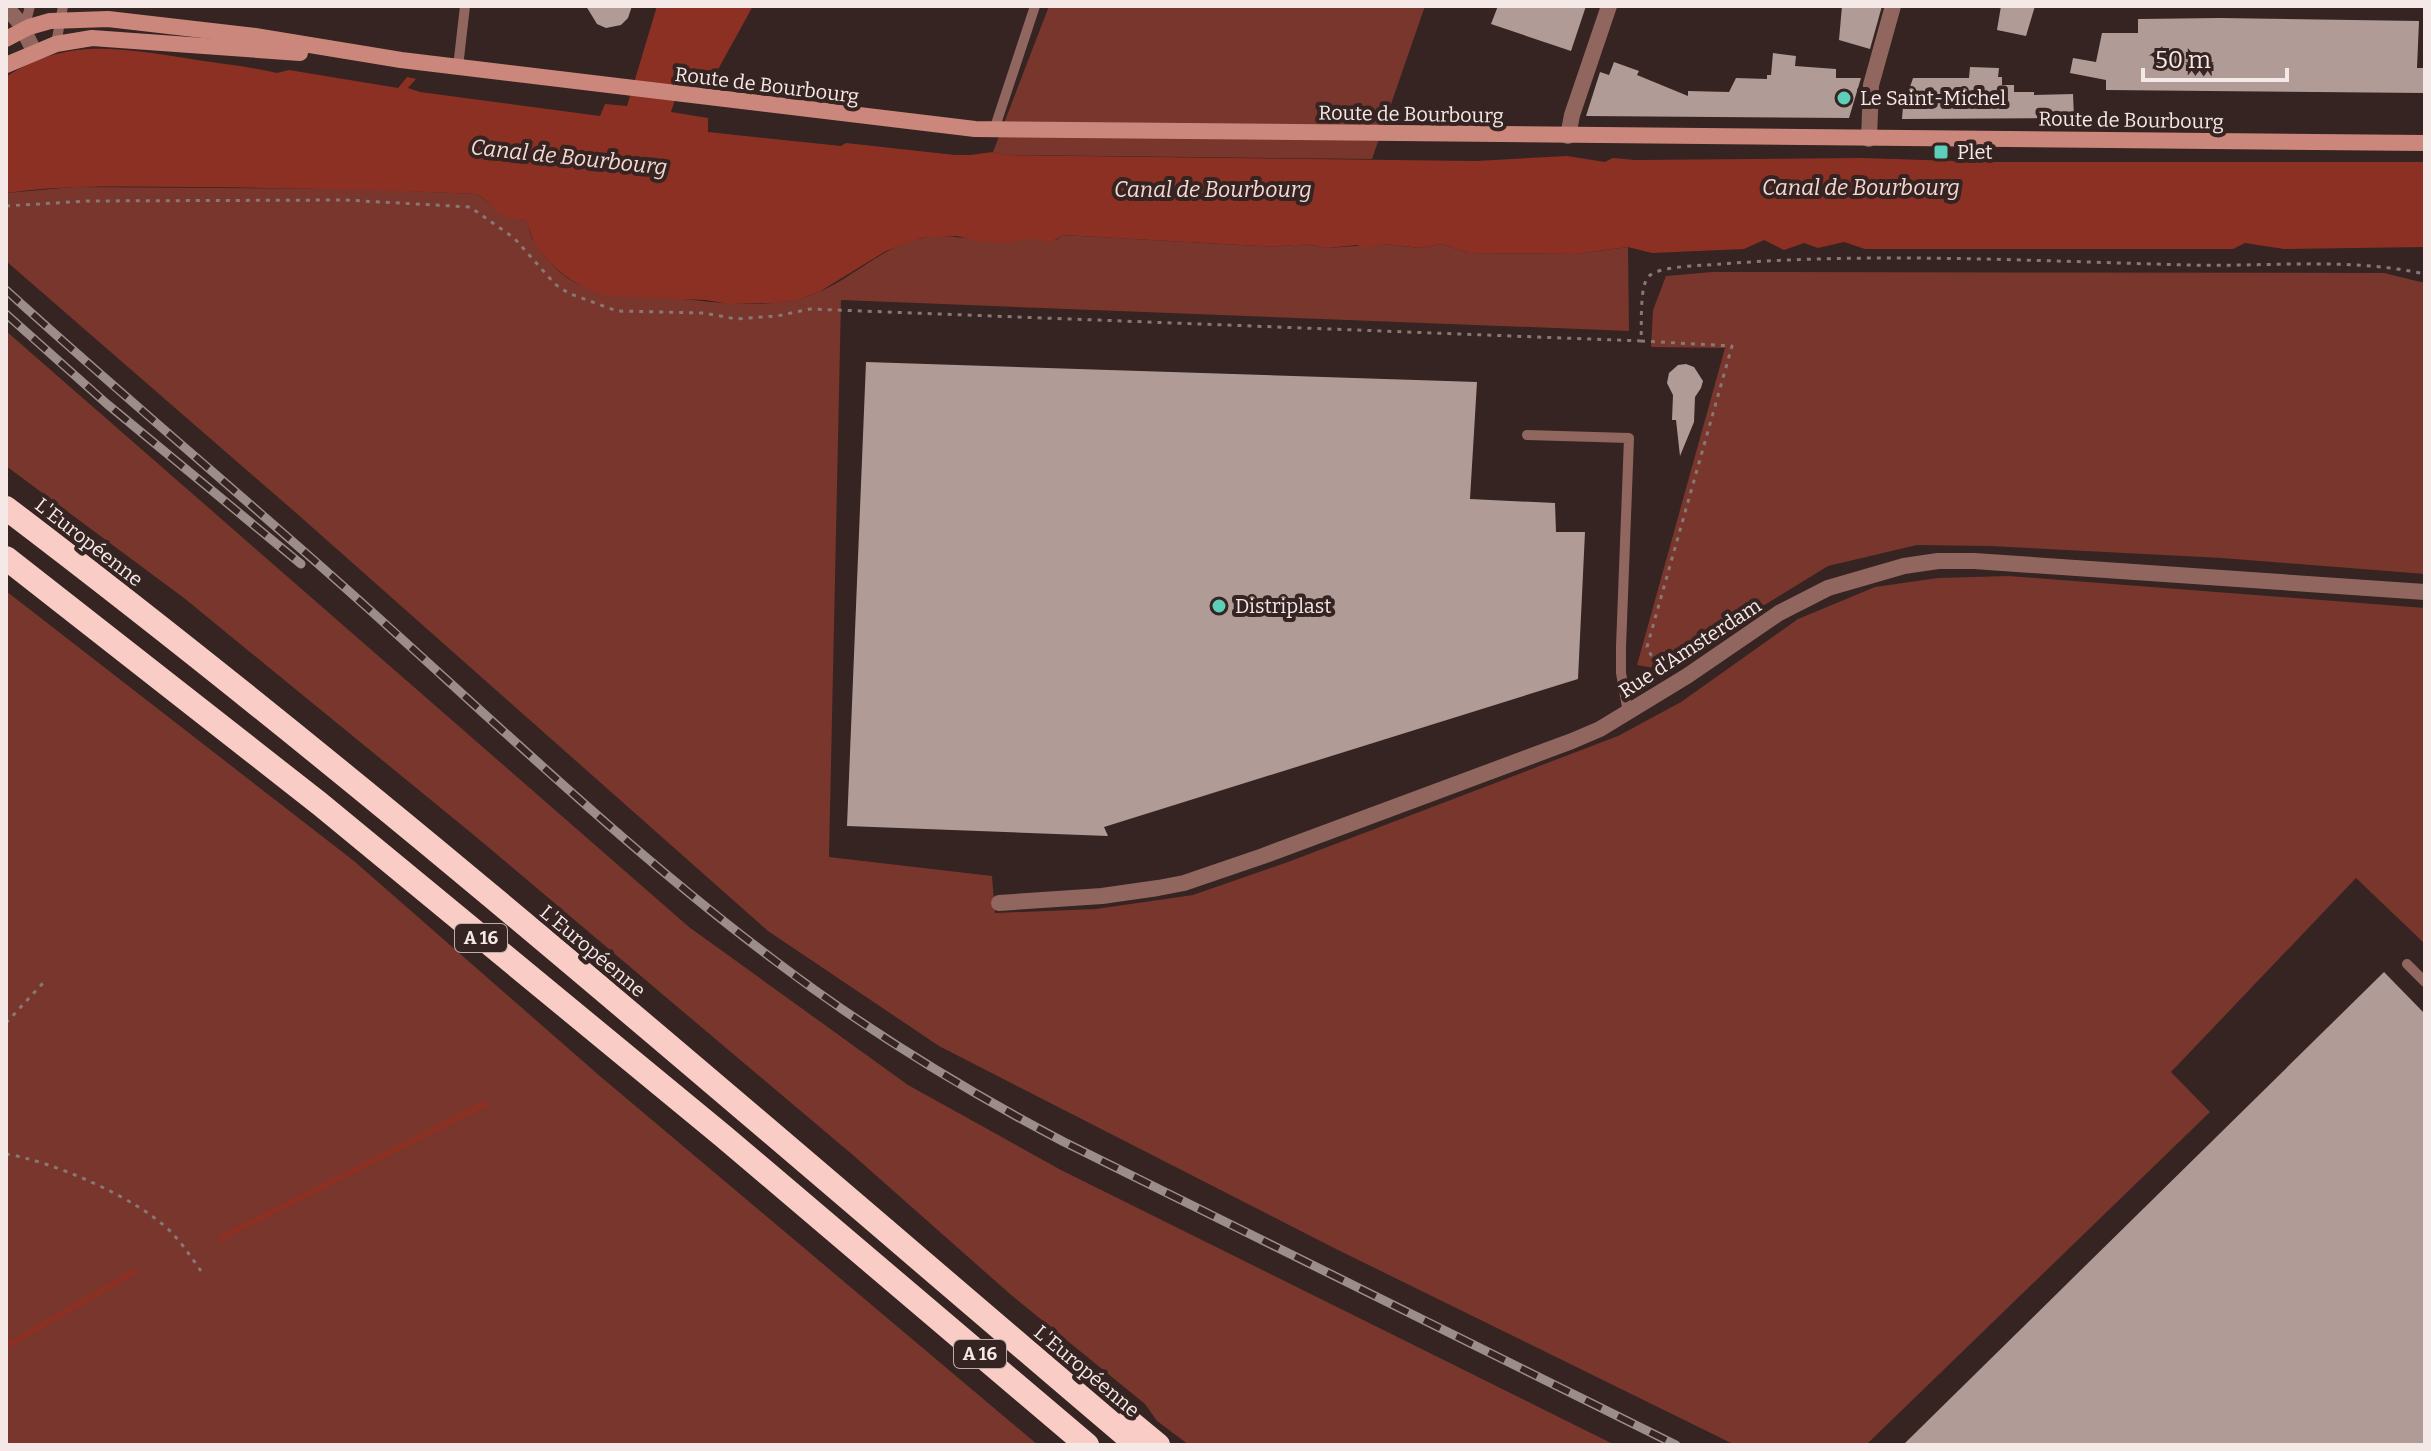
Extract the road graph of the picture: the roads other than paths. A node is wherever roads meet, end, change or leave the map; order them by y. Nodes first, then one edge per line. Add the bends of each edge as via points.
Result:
1 (30, 6) edge
2 (465, 6) edge
3 (1035, 6) edge
4 (1609, 6) edge
5 (1893, 6) edge
6 (6, 7) edge
7 (62, 12) edge
8 (24, 29) junction
9 (6, 39) edge
10 (56, 44) junction
11 (34, 51) junction
12 (401, 60) junction
13 (6, 65) edge
14 (458, 67) junction
15 (994, 130) junction
16 (1568, 136) junction
17 (1869, 139) junction
18 (2425, 143) edge
19 (1527, 435) dead end
20 (6, 508) edge
21 (6, 558) edge
22 (2425, 592) edge
23 (1628, 713) junction
24 (999, 903) dead end
25 (2407, 964) dead end
26 (2425, 982) edge
27 (741, 1108) junction
28 (873, 1263) junction
29 (1069, 1445) edge
30 (1087, 1445) edge
31 (1137, 1445) edge
32 (1158, 1445) edge

1 - 8 lane
2 - 14 lane
3 - 15 lane
4 - 16 street
5 - 17 street via 1871,85
6 - 8 street
7 - 8 main road, Route de Bourbourg
7 - 10 lane
7 - 12 main road, Route de Bourbourg
8 - 9 main road, Route de Bourbourg
8 - 11 street
10 - 11 main road, Route de Bourbourg
10 - 12 main road, Route de Bourbourg via 124,39
11 - 13 main road, Route de Bourbourg
12 - 14 main road, Route de Bourbourg
14 - 15 main road, Route de Bourbourg
15 - 16 main road, Route de Bourbourg
16 - 17 main road, Route de Bourbourg
17 - 18 main road, Route de Bourbourg
19 - 23 lane via 1629,438 1621,647
20 - 27 highway, L'Européenne / A 16 via 328,761
21 - 28 highway, A 16 via 320,804
22 - 23 street, Rue d'Amsterdam via 1996,562 1922,562 1813,595
23 - 24 street, Rue d'Amsterdam via 1572,741 1184,883 1102,896
25 - 26 lane
27 - 31 highway, L'Européenne / A 16
27 - 32 highway
28 - 29 highway
28 - 30 highway, A 16

